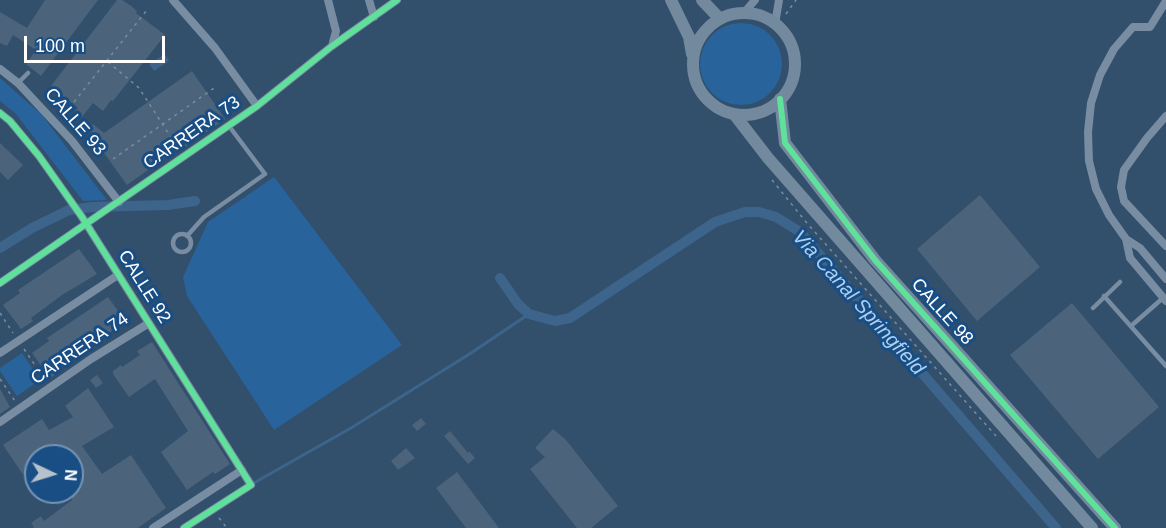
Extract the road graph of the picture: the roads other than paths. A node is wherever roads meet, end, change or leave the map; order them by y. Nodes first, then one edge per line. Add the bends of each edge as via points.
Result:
1 (328, 0) edge
2 (369, 0) edge
3 (397, 0) edge
4 (671, 0) edge
5 (702, 0) edge
6 (755, 0) edge
7 (779, 0) edge
8 (177, 1) edge
9 (1166, 1) edge
10 (744, 13) junction
11 (374, 16) junction
12 (720, 19) junction
13 (775, 24) junction
14 (332, 46) junction
15 (693, 59) junction
16 (0, 69) edge
17 (28, 73) dead end
18 (18, 83) junction
19 (780, 99) junction
20 (257, 106) junction
21 (0, 113) edge
22 (734, 114) junction
23 (1166, 116) edge
24 (229, 126) junction
25 (117, 203) junction
26 (85, 220) junction
27 (187, 236) junction
28 (1126, 239) junction
29 (1166, 246) edge
30 (117, 275) junction
31 (1166, 279) edge
32 (1120, 282) dead end
33 (0, 283) edge
34 (1104, 296) junction
35 (1165, 300) edge
36 (1093, 308) dead end
37 (149, 323) junction
38 (1131, 326) junction
39 (0, 353) edge
40 (1166, 366) edge
41 (0, 422) edge
42 (242, 470) junction
43 (153, 528) edge
44 (184, 528) edge
45 (1092, 528) edge
46 (1114, 528) edge

1 - 14 street via 336,31
2 - 11 street
3 - 11 street, CARRERA 73
4 - 15 street via 689,37
5 - 12 street
6 - 10 street
7 - 13 street
8 - 20 street
9 - 28 street via 1150,27 1133,27 1114,50 1091,103 1089,161 1096,189
10 - 12 street
10 - 13 street
11 - 14 street, CARRERA 73
12 - 15 street via 702,35
13 - 19 street via 790,44 794,61 792,77
14 - 20 street, CARRERA 73
15 - 22 street via 694,76 701,91 712,104
16 - 18 street, CALLE 93
17 - 18 lane
18 - 25 street, CALLE 93 via 72,141
19 - 22 street via 759,112
19 - 46 street, CALLE 98 via 785,143 875,260
20 - 24 street, CARRERA 73
21 - 26 street, CALLE 92 via 39,156
22 - 45 street, CALLE 98 via 768,158
23 - 29 street via 1124,170 1121,187 1124,201
24 - 25 street, CARRERA 73
24 - 27 lane via 266,174 204,217
25 - 26 street, CARRERA 73
26 - 30 street, CALLE 92
26 - 33 street, CARRERA 73
27 - 27 lane via 174,239 177,252 186,252 190,247
28 - 31 street via 1140,248
28 - 35 street via 1130,258
30 - 37 street, CALLE 92
30 - 39 street
32 - 34 lane
34 - 36 lane
34 - 38 lane
35 - 38 lane
37 - 41 street, CARRERA 74
37 - 42 street, CALLE 92
38 - 40 lane
42 - 43 street
42 - 44 street, CALLE 92 via 251,485

